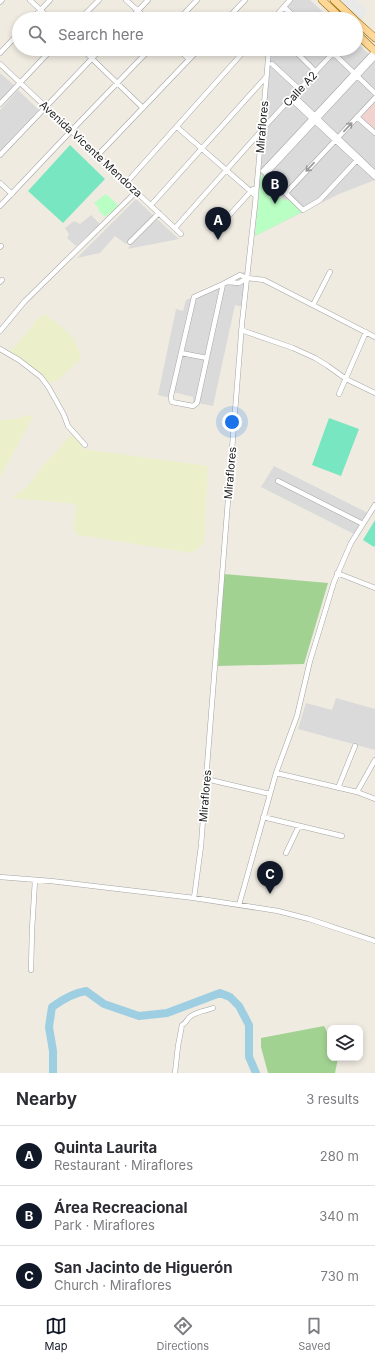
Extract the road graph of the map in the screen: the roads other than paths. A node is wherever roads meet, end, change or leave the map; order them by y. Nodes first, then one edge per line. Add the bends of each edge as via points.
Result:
1 (30, 0) edge
2 (50, 0) edge
3 (99, 0) edge
4 (126, 0) edge
5 (148, 0) edge
6 (197, 0) edge
7 (245, 0) edge
8 (290, 0) edge
9 (322, 0) edge
10 (334, 0) edge
11 (285, 8) dead end
12 (41, 10) joint
13 (138, 11) joint
14 (87, 12) edge
15 (186, 12) edge
16 (234, 12) edge
17 (279, 12) edge
18 (289, 12) edge
19 (335, 12) edge
20 (347, 12) edge
21 (363, 27) edge
22 (375, 38) edge
23 (363, 39) edge
24 (12, 40) edge
25 (375, 51) edge
26 (0, 53) edge
27 (45, 56) edge
28 (143, 56) edge
29 (186, 56) edge
30 (192, 56) edge
31 (240, 56) edge
32 (268, 56) edge
33 (300, 56) edge
34 (330, 56) edge
35 (336, 56) edge
36 (375, 57) edge
37 (92, 58) joint
38 (189, 59) junction
39 (0, 64) edge
40 (272, 64) dead end
41 (316, 72) junction
42 (356, 75) junction
43 (266, 77) junction
44 (117, 82) junction
45 (20, 83) junction
46 (300, 90) junction
47 (375, 92) edge
48 (292, 97) junction
49 (375, 98) edge
50 (0, 104) edge
51 (46, 107) junction
52 (143, 108) junction
53 (358, 117) junction
54 (315, 119) junction
55 (267, 124) dead end
56 (177, 127) junction
57 (71, 130) junction
58 (261, 131) junction
59 (375, 133) edge
60 (336, 139) junction
61 (202, 149) junction
62 (0, 155) edge
63 (97, 156) junction
64 (358, 159) junction
65 (226, 170) junction
66 (375, 173) edge
67 (375, 177) edge
68 (127, 182) junction
69 (0, 183) edge
70 (256, 185) junction
71 (251, 191) junction
72 (136, 192) junction
73 (286, 193) junction
74 (12, 194) junction
75 (256, 196) junction
76 (151, 205) junction
77 (0, 206) edge
78 (159, 213) junction
79 (175, 228) junction
80 (216, 230) dead end
81 (181, 234) dead end
82 (130, 242) dead end
83 (330, 272) dead end
84 (248, 278) junction
85 (224, 283) junction
86 (313, 305) junction
87 (241, 330) junction
88 (0, 331) edge
89 (366, 332) junction
90 (375, 337) edge
91 (0, 348) edge
92 (181, 353) junction
93 (207, 358) junction
94 (346, 379) junction
95 (339, 394) dead end
96 (375, 394) edge
97 (84, 445) dead end
98 (278, 481) dead end
99 (375, 505) edge
100 (362, 524) junction
101 (337, 573) junction
102 (375, 588) edge
103 (355, 746) dead end
104 (375, 760) edge
105 (276, 773) junction
106 (206, 778) junction
107 (338, 788) junction
108 (357, 792) junction
109 (270, 794) junction
110 (375, 799) edge
111 (263, 817) junction
112 (299, 826) junction
113 (342, 836) dead end
114 (286, 854) dead end
115 (0, 877) edge
116 (35, 880) junction
117 (194, 898) junction
118 (239, 905) junction
119 (375, 941) edge
120 (31, 970) dead end
121 (213, 1008) dead end
122 (175, 1073) edge

1 - 12 street
2 - 12 street
3 - 14 street
4 - 13 street
5 - 13 street
6 - 15 street
7 - 16 street
8 - 17 street
9 - 19 main road
10 - 20 main road
11 - 18 street
21 - 22 main road
23 - 25 main road
24 - 26 street
25 - 42 street
27 - 45 street
28 - 44 street
29 - 38 street
30 - 38 street
31 - 56 street
32 - 43 street, Miraflores
33 - 41 street
34 - 41 street, Calle A2
35 - 42 street
36 - 42 street
37 - 44 street
37 - 51 street
38 - 52 street
39 - 45 street, Avenida Vicente Mendoza
40 - 46 street
41 - 46 street, Calle A2
42 - 47 street
42 - 54 street
43 - 58 street, Miraflores
43 - 61 street
44 - 52 street
44 - 57 street
45 - 50 street
45 - 51 street, Avenida Vicente Mendoza
46 - 48 street, Calle A2
48 - 54 street
48 - 55 street, Calle A2
49 - 53 street
51 - 57 street, Avenida Vicente Mendoza
51 - 62 street
52 - 63 street
53 - 59 street
60 -> 53 street
54 - 60 street
54 - 73 street via 262,171
56 - 61 street
56 - 68 street
57 - 63 street, Avenida Vicente Mendoza
57 - 74 street
58 - 65 street
58 - 70 street, Miraflores
60 - 64 street
60 -> 73 street
61 - 65 street
61 - 76 street
63 - 68 street, Avenida Vicente Mendoza
64 - 66 street
64 - 67 street
64 - 73 street via 320,200 303,210
65 - 71 street
65 - 79 street
68 - 72 street, Avenida Vicente Mendoza
69 - 74 street
70 - 71 street
70 - 75 street, Miraflores
71 - 75 street
71 - 80 street
72 - 76 street, Avenida Vicente Mendoza
72 - 88 street via 25,301
74 - 77 street
75 - 84 street, Miraflores
76 - 78 street, Avenida Vicente Mendoza
78 - 79 street, Avenida Vicente Mendoza
78 - 82 street
79 - 81 street, Avenida Vicente Mendoza
83 - 86 street
84 - 85 street via 239,283
84 - 85 street via 240,275
84 - 86 street via 264,280
84 - 87 street, Miraflores
85 - 92 street via 194,297
85 - 93 street
86 - 89 street
87 - 94 street via 300,351
87 - 106 street, Miraflores
89 - 90 street
89 - 94 street
91 - 97 street via 41,376 68,426
92 - 93 street
92 - 93 street via 172,402 193,406 197,403
94 - 95 street
94 - 96 street
98 - 100 street
99 - 100 street
100 - 101 street
101 - 102 street
101 - 105 street via 310,662 297,716
103 - 107 street
104 - 108 street
105 - 107 street
105 - 109 street
106 - 109 street
106 - 117 street, Miraflores
107 - 108 street
108 - 110 street
109 - 111 street
111 - 112 street
111 - 118 street
112 - 113 street
112 - 114 street
115 - 116 street
116 - 117 street
116 - 120 street
117 - 118 street
118 - 119 street via 294,915
121 - 122 street via 198,1012 182,1025

